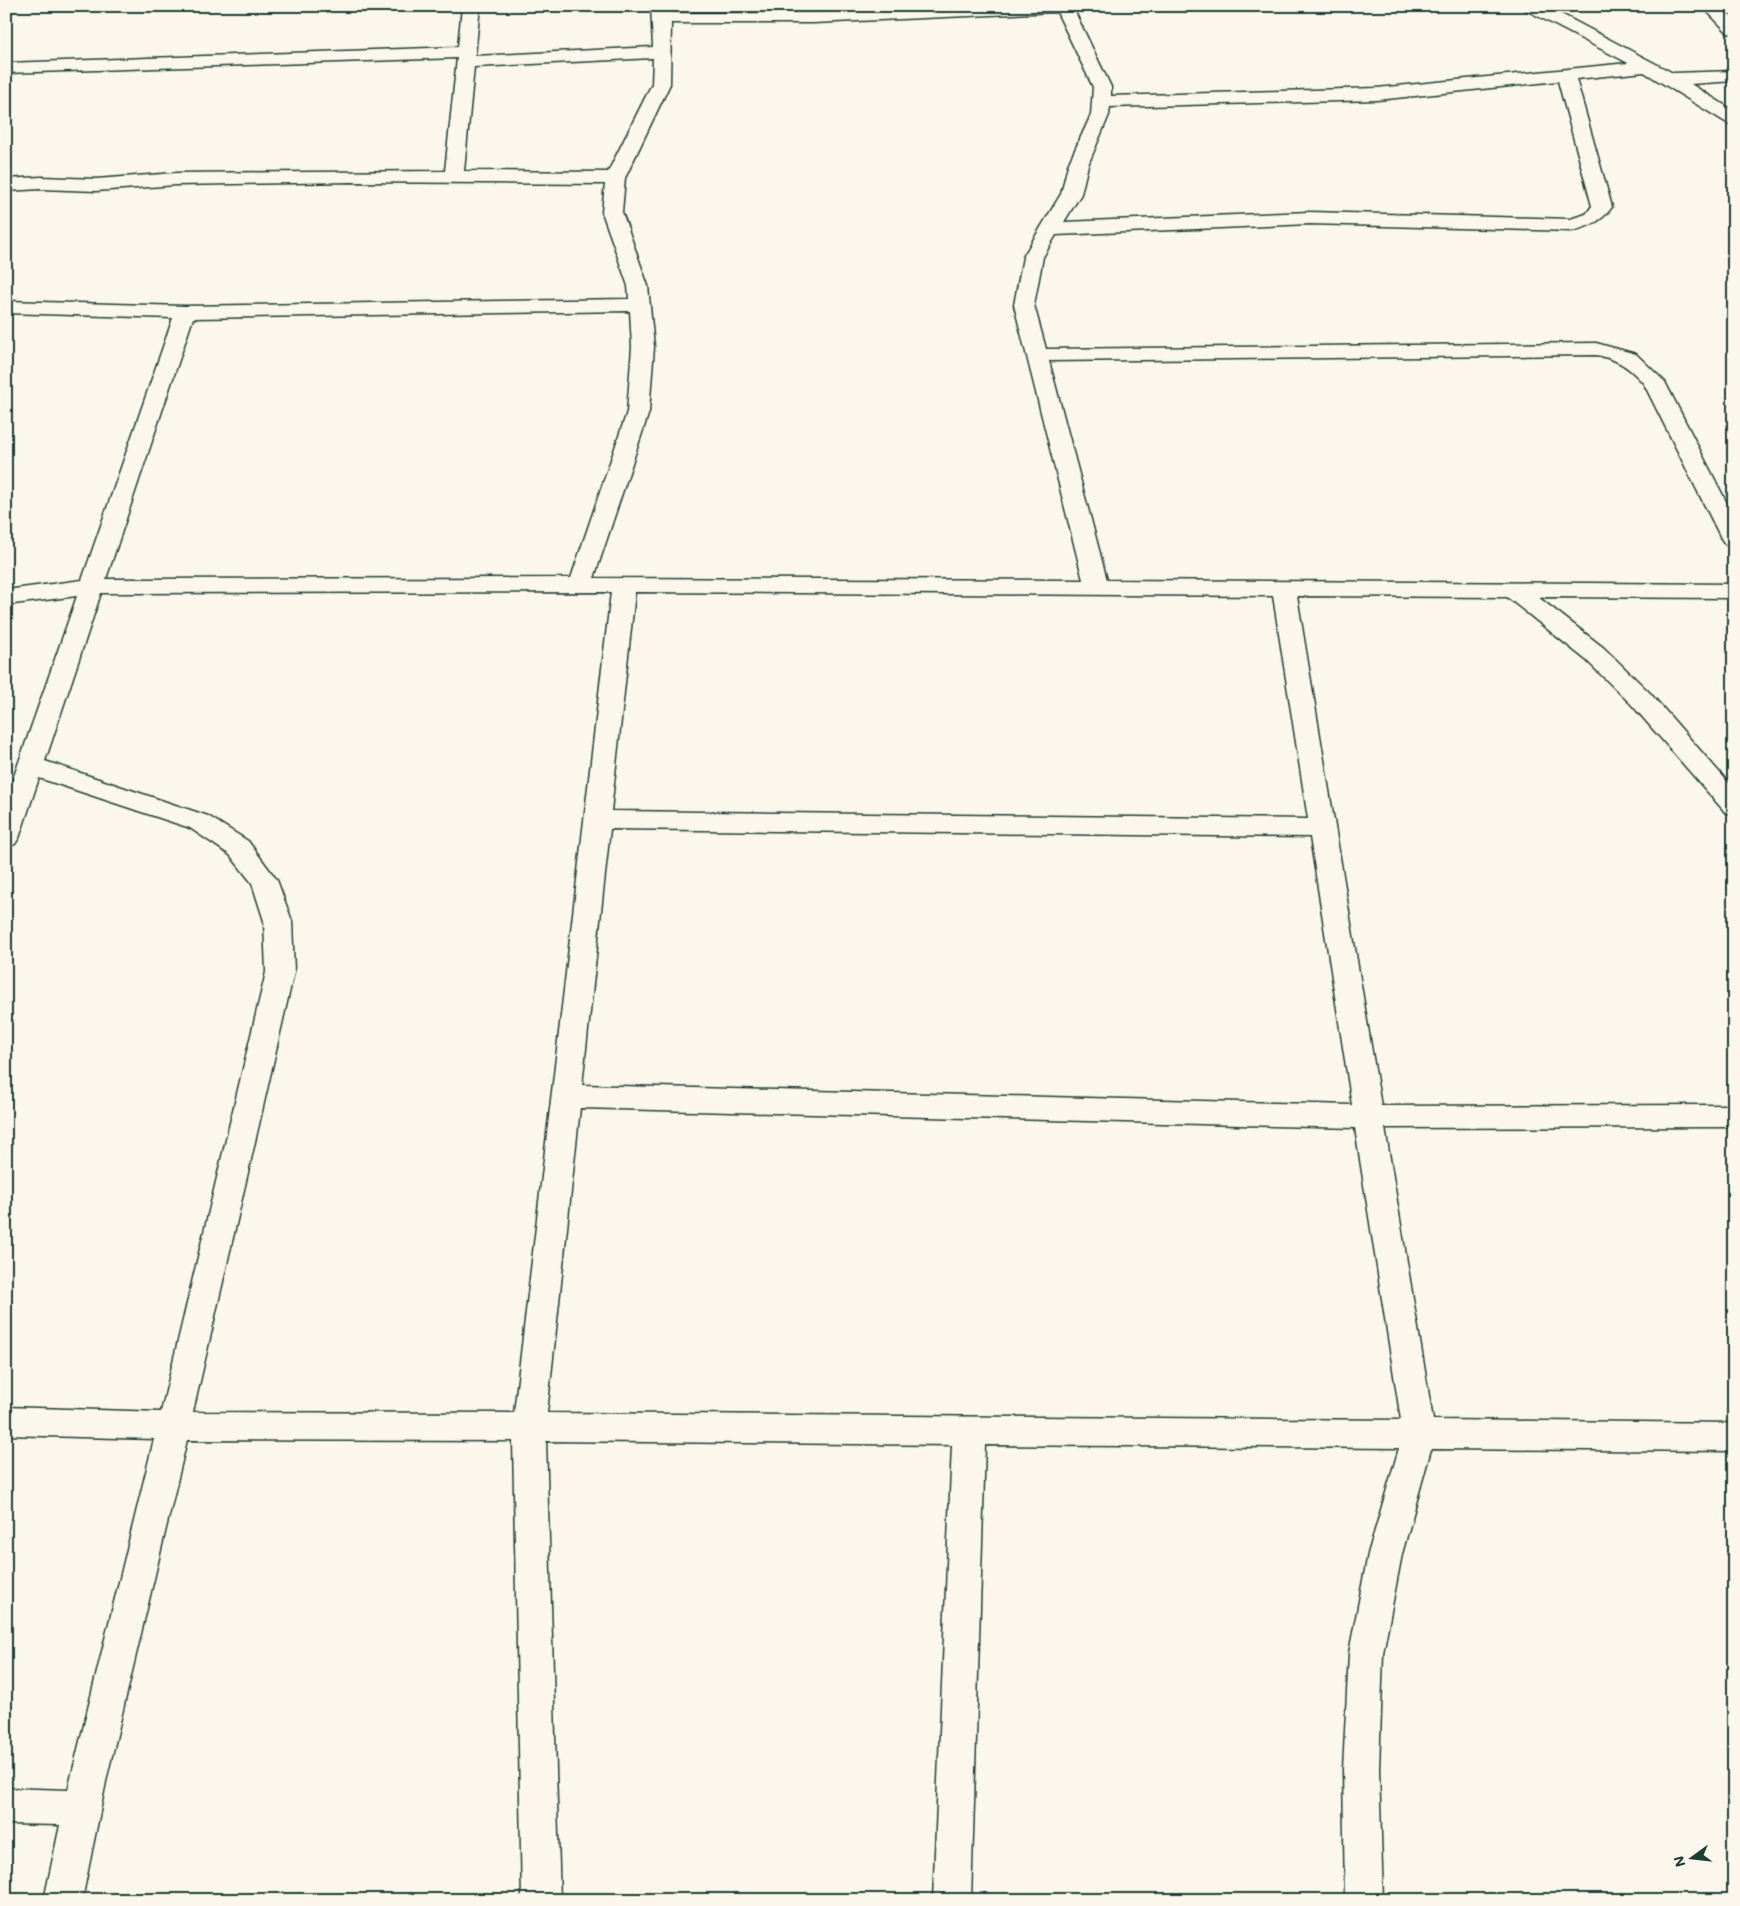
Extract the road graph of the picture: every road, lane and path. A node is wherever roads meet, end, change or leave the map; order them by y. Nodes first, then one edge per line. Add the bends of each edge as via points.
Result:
1 (471, 6) edge
2 (1532, 6) edge
3 (1711, 6) edge
4 (1063, 7) edge
5 (885, 10) edge
6 (661, 12) edge
7 (1734, 29) edge
8 (662, 52) junction
9 (466, 57) junction
10 (1647, 66) junction
11 (6, 68) edge
12 (1566, 74) junction
13 (1734, 76) edge
14 (1670, 79) junction
15 (1101, 102) junction
16 (1734, 120) edge
17 (454, 176) junction
18 (615, 178) junction
19 (6, 185) edge
20 (1050, 229) junction
21 (640, 306) junction
22 (6, 308) edge
23 (185, 312) junction
24 (1037, 355) junction
25 (1734, 540) edge
26 (580, 585) junction
27 (624, 585) junction
28 (93, 586) junction
29 (1098, 588) junction
30 (1284, 589) junction
31 (1513, 590) junction
32 (1734, 591) edge
33 (6, 598) edge
34 (31, 766) junction
35 (1734, 806) edge
36 (598, 820) junction
37 (1322, 828) junction
38 (6, 838) edge
39 (566, 1096) junction
40 (1734, 1116) edge
41 (1368, 1117) junction
42 (6, 1421) edge
43 (174, 1426) junction
44 (529, 1427) junction
45 (969, 1431) junction
46 (1419, 1434) junction
47 (1734, 1437) edge
48 (6, 1806) edge
49 (82, 1808) junction
50 (63, 1900) edge
51 (541, 1900) edge
52 (952, 1900) edge
53 (1364, 1900) edge

1 - 9 street
2 - 10 street
3 - 7 street
4 - 5 street
4 - 15 street via 1102,88
5 - 6 street via 813,18
6 - 8 street
8 - 9 street
8 - 18 street via 661,84
9 - 11 street
9 - 17 street
10 - 12 street
10 - 14 street
12 - 15 street via 1377,94
12 - 20 street via 1602,207 1593,218 1572,225 1310,218
13 - 14 street
14 - 16 street
15 - 20 street via 1100,115 1078,165 1071,194
17 - 18 street
17 - 19 street via 176,179 96,185
18 - 21 street via 612,212 638,286
20 - 24 street via 1033,257 1024,305
21 - 23 street
21 - 26 street via 643,347 638,412
22 - 23 street
23 - 28 street
24 - 25 street via 1596,349 1621,353 1636,361 1654,382
24 - 29 street
26 - 27 street
26 - 28 street
27 - 29 street
27 - 36 street
28 - 33 street
28 - 34 street
29 - 30 street
30 - 31 street
30 - 37 street
31 - 32 street
31 - 35 street via 1595,654 1634,692
34 - 38 street
34 - 43 street via 198,822 239,848 264,880 278,921 280,972
36 - 37 street
36 - 39 street
37 - 41 street
39 - 41 street
39 - 44 street
40 - 41 street
41 - 46 street
42 - 43 street
43 - 44 street
43 - 49 street
44 - 45 street
44 - 51 street
45 - 46 street
45 - 52 street
46 - 47 street
46 - 53 street via 1384,1554 1366,1653 1361,1769
48 - 49 street
49 - 50 street

